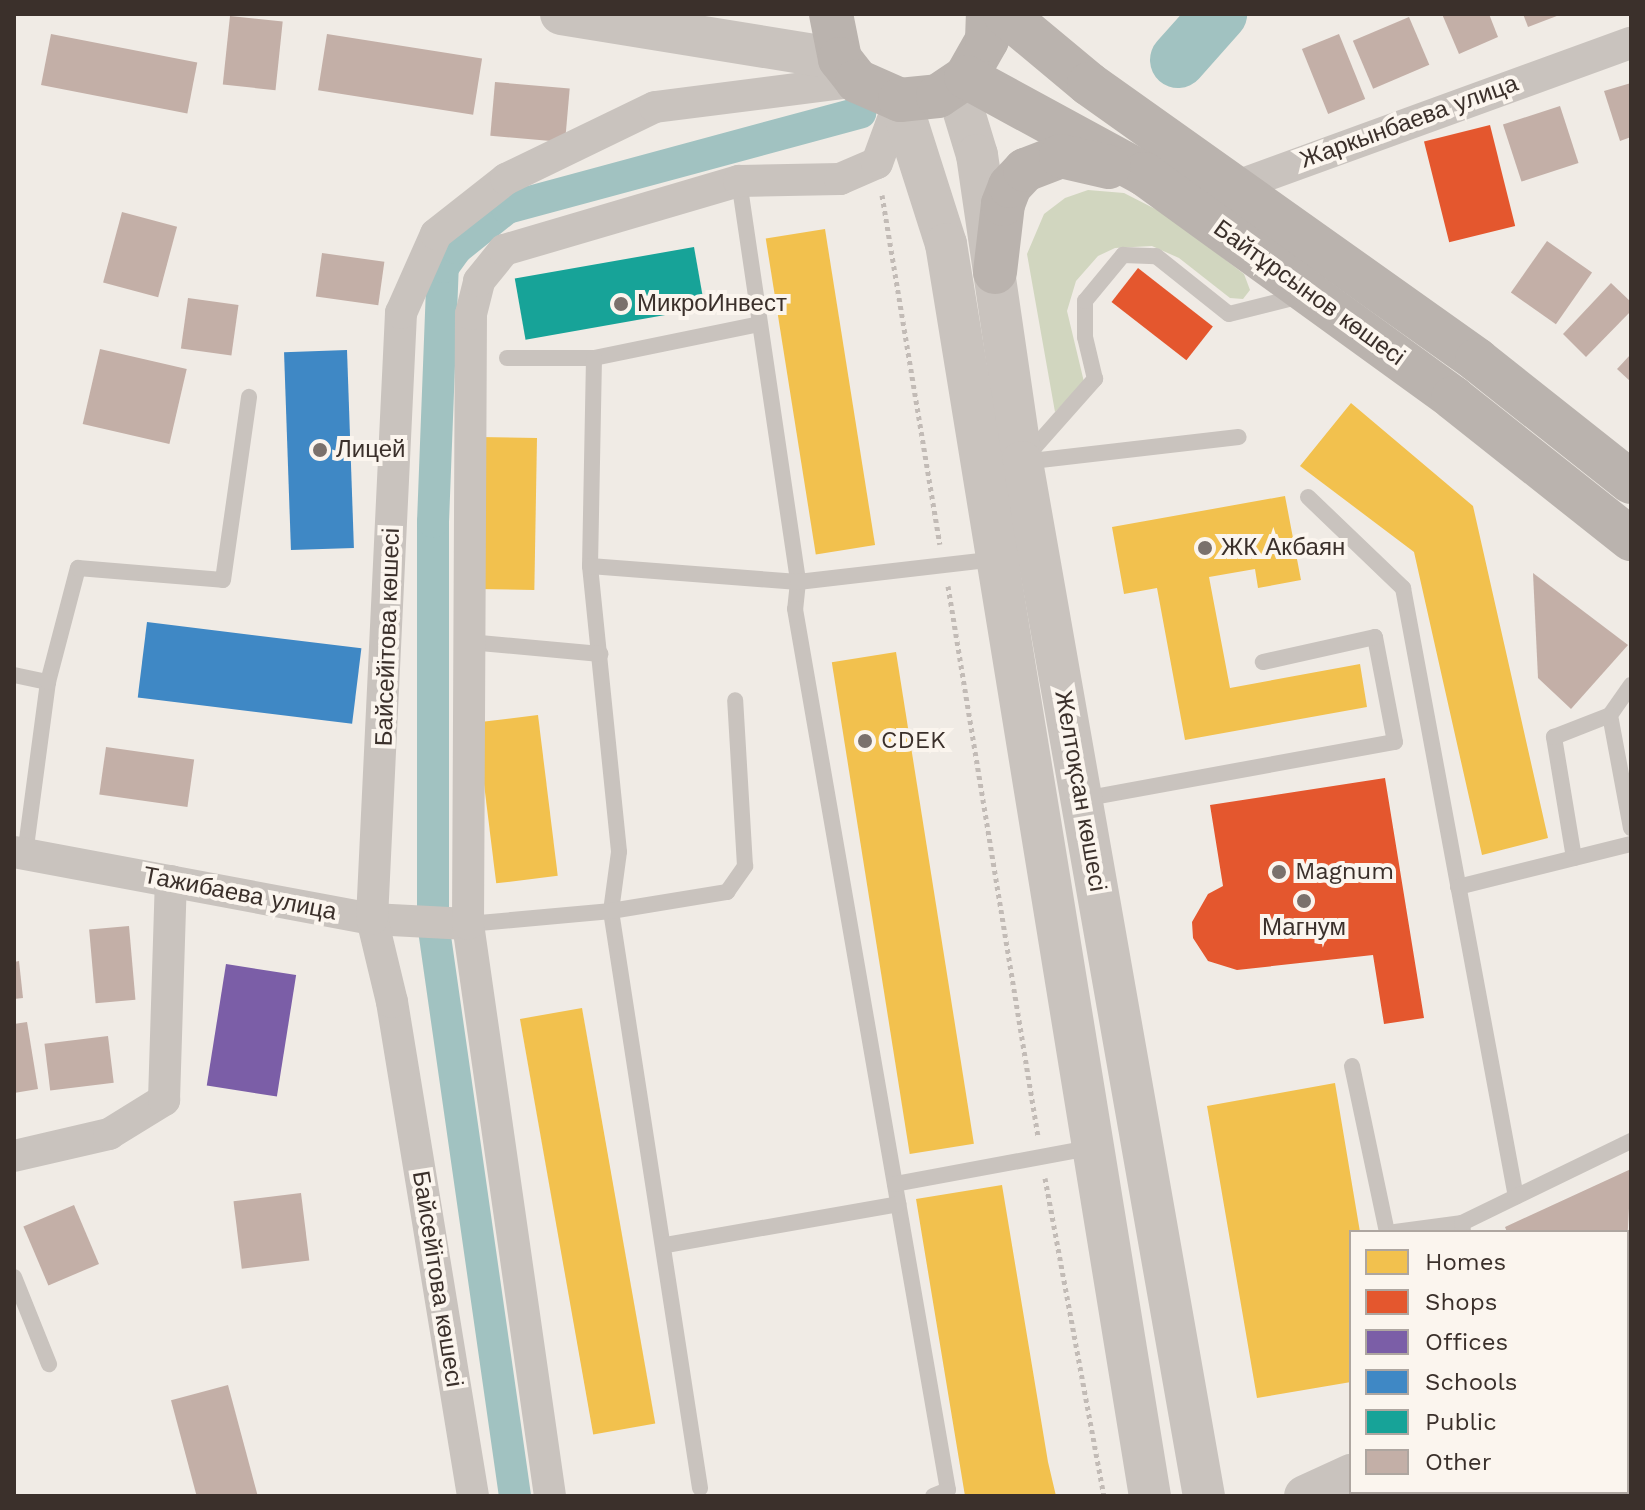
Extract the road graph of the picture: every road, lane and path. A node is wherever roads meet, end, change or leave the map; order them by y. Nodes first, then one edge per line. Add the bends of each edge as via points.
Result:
1 (646, 14) edge
2 (831, 14) edge
3 (988, 14) edge
4 (1005, 14) edge
5 (572, 16) edge
6 (1631, 43) edge
7 (848, 70) junction
8 (961, 82) junction
9 (900, 100) junction
10 (877, 163) junction
11 (1144, 174) junction
12 (739, 181) junction
13 (1232, 185) junction
14 (1191, 207) junction
15 (995, 272) junction
16 (1310, 294) junction
17 (760, 324) junction
18 (507, 358) dead end
19 (594, 358) junction
20 (249, 397) dead end
21 (1239, 437) dead end
22 (1022, 462) junction
23 (1631, 482) edge
24 (1308, 497) dead end
25 (1631, 539) edge
26 (1018, 556) junction
27 (944, 565) junction
28 (590, 566) junction
29 (798, 582) junction
30 (469, 642) junction
31 (600, 654) junction
32 (1263, 662) dead end
33 (14, 675) edge
34 (48, 682) junction
35 (1631, 685) edge
36 (735, 700) dead end
37 (1610, 715) junction
38 (1082, 799) junction
39 (1631, 828) edge
40 (1631, 844) edge
41 (19, 853) edge
42 (1574, 858) junction
43 (171, 881) junction
44 (1458, 887) junction
45 (611, 911) junction
46 (372, 919) junction
47 (468, 924) junction
48 (1352, 1066) dead end
49 (1631, 1141) edge
50 (1094, 1147) junction
51 (14, 1156) edge
52 (1041, 1156) junction
53 (895, 1184) junction
54 (1516, 1197) junction
55 (898, 1204) junction
56 (1463, 1228) edge
57 (1387, 1230) edge
58 (1429, 1230) edge
59 (666, 1245) junction
60 (14, 1277) edge
61 (49, 1364) dead end
62 (1349, 1476) edge
63 (701, 1492) edge
64 (473, 1496) edge
65 (550, 1496) edge
66 (684, 1496) edge
67 (933, 1496) edge
68 (1104, 1496) edge
69 (1150, 1496) edge
70 (1204, 1496) edge
71 (1305, 1496) edge

1 - 5 street
2 - 7 main road
3 - 8 main road via 987,40
4 - 13 main road, Байтұрсынов көшесі via 1089,84
5 - 7 street
6 - 13 street, Жаркынбаева улица
7 - 9 main road
7 - 46 street, Байсейітова көшесі via 655,107 506,179 436,234 401,313
8 - 9 main road via 938,96
8 - 11 main road, Байтұрсынов көшесі
8 - 15 street, Желтоқсан көшесі
9 - 10 street
9 - 26 street, Желтоқсан көшесі via 946,244
10 - 12 street via 840,179
10 - 27 path
11 - 14 main road, Байтұрсынов көшесі
11 - 15 main road via 1061,156 1025,170 1003,204
12 - 17 lane
12 - 30 street via 504,250 488,263 471,314
13 - 14 street, Жаркынбаева улица
13 - 23 main road, Байтұрсынов көшесі via 1477,360
14 - 16 main road, Байтұрсынов көшесі
15 - 22 street, Желтоқсан көшесі
16 - 22 lane via 1229,314 1156,256 1123,255 1085,301 1085,337 1095,379
16 - 25 main road, Байтұрсынов көшесі via 1453,398
17 - 19 lane
17 - 29 lane
18 - 19 lane
19 - 28 lane
20 - 34 lane via 223,580 78,568
21 - 22 lane
22 - 26 street, Желтоқсан көшесі
24 - 44 lane via 1403,588
26 - 27 lane
26 - 38 street, Желтоқсан көшесі
26 - 50 street, Желтоқсан көшесі
27 - 29 lane
27 - 52 path
28 - 29 lane
28 - 31 lane
29 - 53 lane via 795,609
30 - 31 lane
30 - 47 street
31 - 45 lane via 619,852
32 - 38 lane via 1375,637 1395,742
33 - 34 lane
34 - 41 lane
35 - 37 lane
36 - 45 lane via 745,866 727,892
37 - 39 lane
37 - 42 lane via 1554,737
38 - 70 street, Желтоқсан көшесі
40 - 42 lane
41 - 43 street, Тажибаева улица
42 - 44 lane
43 - 46 street, Тажибаева улица
43 - 51 street via 164,1100 109,1134
44 - 54 lane
45 - 47 lane
45 - 59 lane
46 - 47 street, Тажибаева улица
46 - 64 street, Байсейітова көшесі via 392,1002
47 - 65 street
48 - 57 lane
49 - 54 lane
50 - 52 lane
50 - 69 street, Желтоқсан көшесі
52 - 53 lane
52 - 68 path
53 - 55 lane
54 - 56 lane
55 - 59 lane
55 - 67 lane via 948,1490
56 - 58 lane
59 - 63 lane
60 - 61 lane
62 - 71 street
63 - 66 lane

